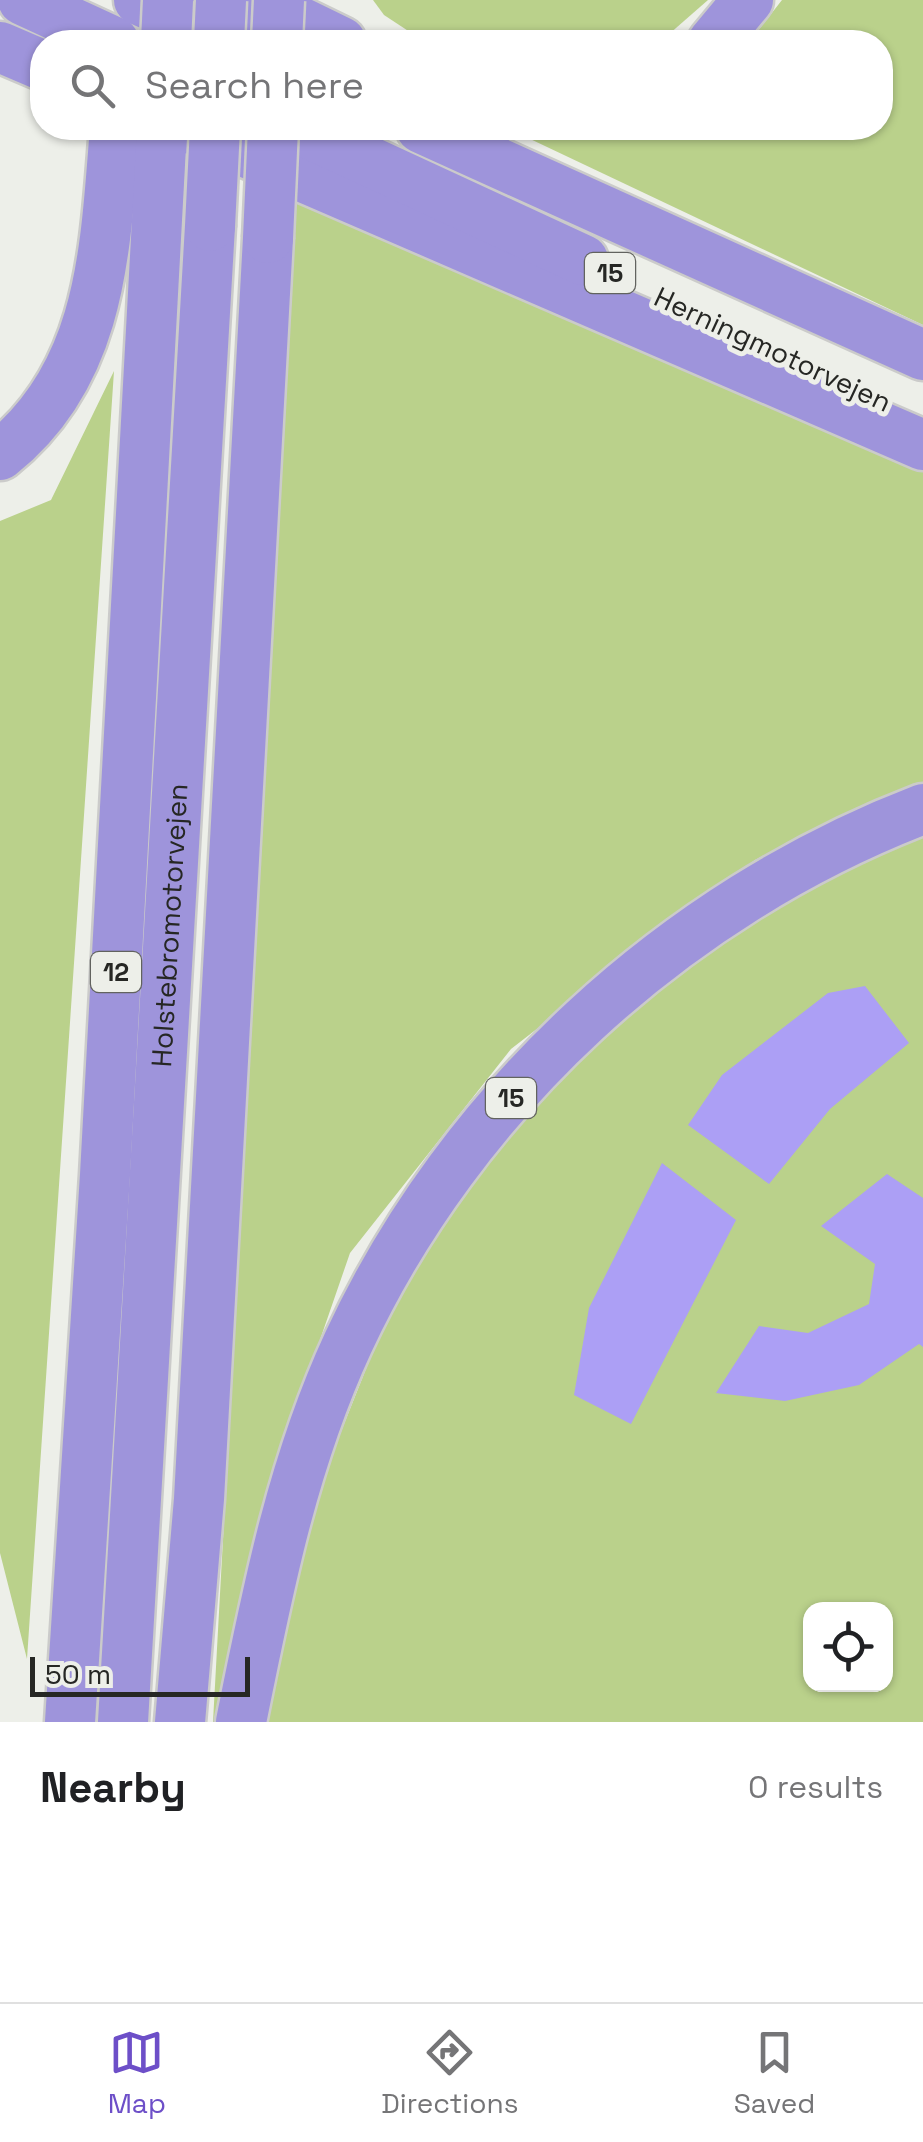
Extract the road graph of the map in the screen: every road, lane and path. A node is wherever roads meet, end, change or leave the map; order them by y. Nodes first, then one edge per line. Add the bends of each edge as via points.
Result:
1 (23, 0) edge
2 (125, 0) edge
3 (139, 0) edge
4 (168, 0) edge
5 (221, 0) edge
6 (255, 0) edge
7 (279, 0) edge
8 (748, 0) edge
9 (91, 30) edge
10 (120, 30) edge
11 (167, 30) edge
12 (206, 30) edge
13 (220, 30) edge
14 (278, 30) edge
15 (316, 30) edge
16 (723, 30) edge
17 (0, 46) edge
18 (30, 60) edge
19 (114, 140) edge
20 (161, 140) edge
21 (214, 140) edge
22 (218, 140) edge
23 (272, 140) edge
24 (323, 140) edge
25 (448, 140) edge
26 (923, 354) edge
27 (923, 418) edge
28 (923, 445) edge
29 (0, 455) edge
30 (923, 809) edge
31 (70, 1722) edge
32 (122, 1722) edge
33 (180, 1722) edge
34 (241, 1722) edge

1 - 9 highway
2 - 10 highway
3 - 12 highway
4 - 11 highway, bridge
5 - 13 highway, bridge
6 - 15 highway
7 - 14 highway, bridge
8 - 16 highway
17 - 18 highway
19 - 29 highway via 95,309 64,386
20 - 31 highway, Holstebromotorvejen / 12
21 - 32 highway, Holstebromotorvejen / 12, bridge
22 - 28 highway
23 - 33 highway, bridge via 199,1499
24 - 27 highway, Herningmotorvejen / 15
25 - 26 highway, Herningmotorvejen / 15
30 - 34 highway, 15 via 765,884 646,966 545,1058 454,1164 380,1280 320,1414 277,1544

